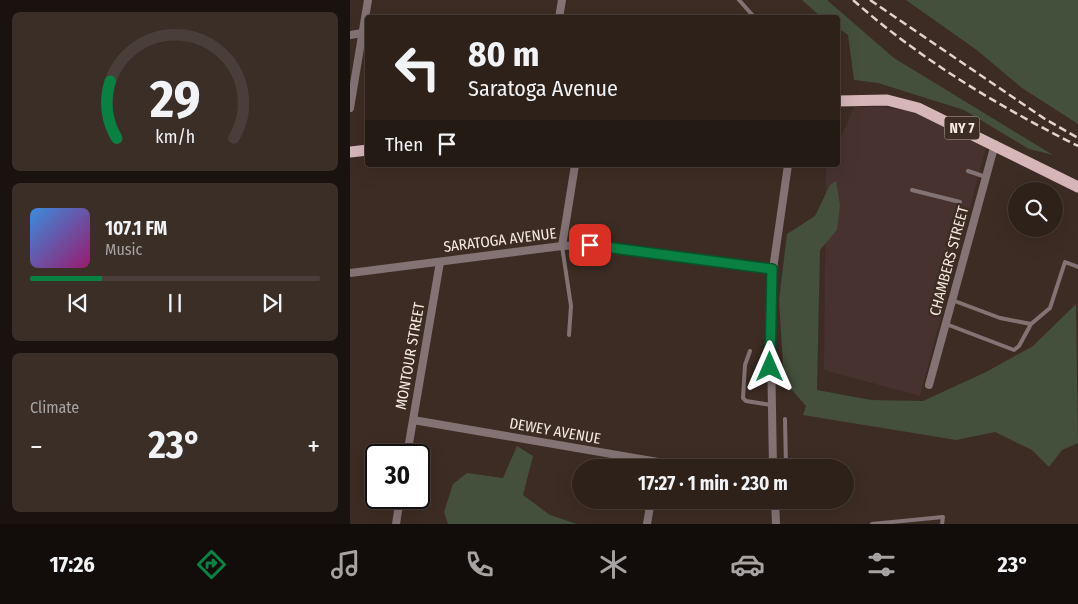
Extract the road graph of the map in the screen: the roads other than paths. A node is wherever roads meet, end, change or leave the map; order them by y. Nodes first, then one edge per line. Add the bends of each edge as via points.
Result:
1 (368, 0) edge
2 (562, 0) edge
3 (739, 0) edge
4 (365, 15) edge
5 (560, 15) edge
6 (752, 15) edge
7 (365, 16) edge
8 (362, 33) junction
9 (350, 35) edge
10 (840, 101) edge
11 (350, 108) edge
12 (995, 144) junction
13 (365, 150) edge
14 (350, 152) edge
15 (575, 167) edge
16 (788, 167) edge
17 (968, 171) dead end
18 (986, 177) junction
19 (1078, 187) edge
20 (912, 190) dead end
21 (960, 202) dead end
22 (562, 246) junction
23 (440, 262) junction
24 (1078, 266) edge
25 (772, 269) junction
26 (350, 273) edge
27 (952, 300) junction
28 (946, 324) junction
29 (1031, 324) junction
30 (569, 335) dead end
31 (750, 350) dead end
32 (929, 385) dead end
33 (771, 405) junction
34 (413, 420) junction
35 (785, 420) dead end
36 (409, 444) edge
37 (628, 459) edge
38 (773, 459) edge
39 (786, 459) edge
40 (398, 509) edge
41 (649, 509) edge
42 (775, 509) edge
43 (898, 522) edge
44 (396, 524) edge
45 (647, 524) edge
46 (776, 524) edge
47 (872, 524) edge
48 (942, 524) edge

1 - 4 street
2 - 5 street
3 - 6 lane
7 - 8 street
8 - 9 street
8 - 11 street
10 - 12 main road, NY 7 via 900,102 947,120
12 - 18 street, CHAMBERS STREET
12 - 19 main road, NY 7
13 - 14 main road
15 - 22 street
16 - 25 street
17 - 18 lane
18 - 27 street, CHAMBERS STREET
20 - 21 lane
22 - 23 street, SARATOGA AVENUE
22 - 25 street, SARATOGA AVENUE via 590,245
22 - 30 lane via 571,306
23 - 26 street, SARATOGA AVENUE
23 - 34 street, MONTOUR STREET
24 - 29 lane via 1065,262 1050,308
25 - 33 street
27 - 28 street, CHAMBERS STREET
27 - 29 lane via 1000,318
28 - 29 lane via 1014,350
28 - 32 street, CHAMBERS STREET
31 - 33 lane via 745,364 743,398
33 - 38 street
34 - 36 street, MONTOUR STREET
34 - 37 street, DEWEY AVENUE
35 - 39 lane
40 - 44 street
41 - 45 street
42 - 46 street
43 - 47 lane
43 - 48 lane via 943,517

